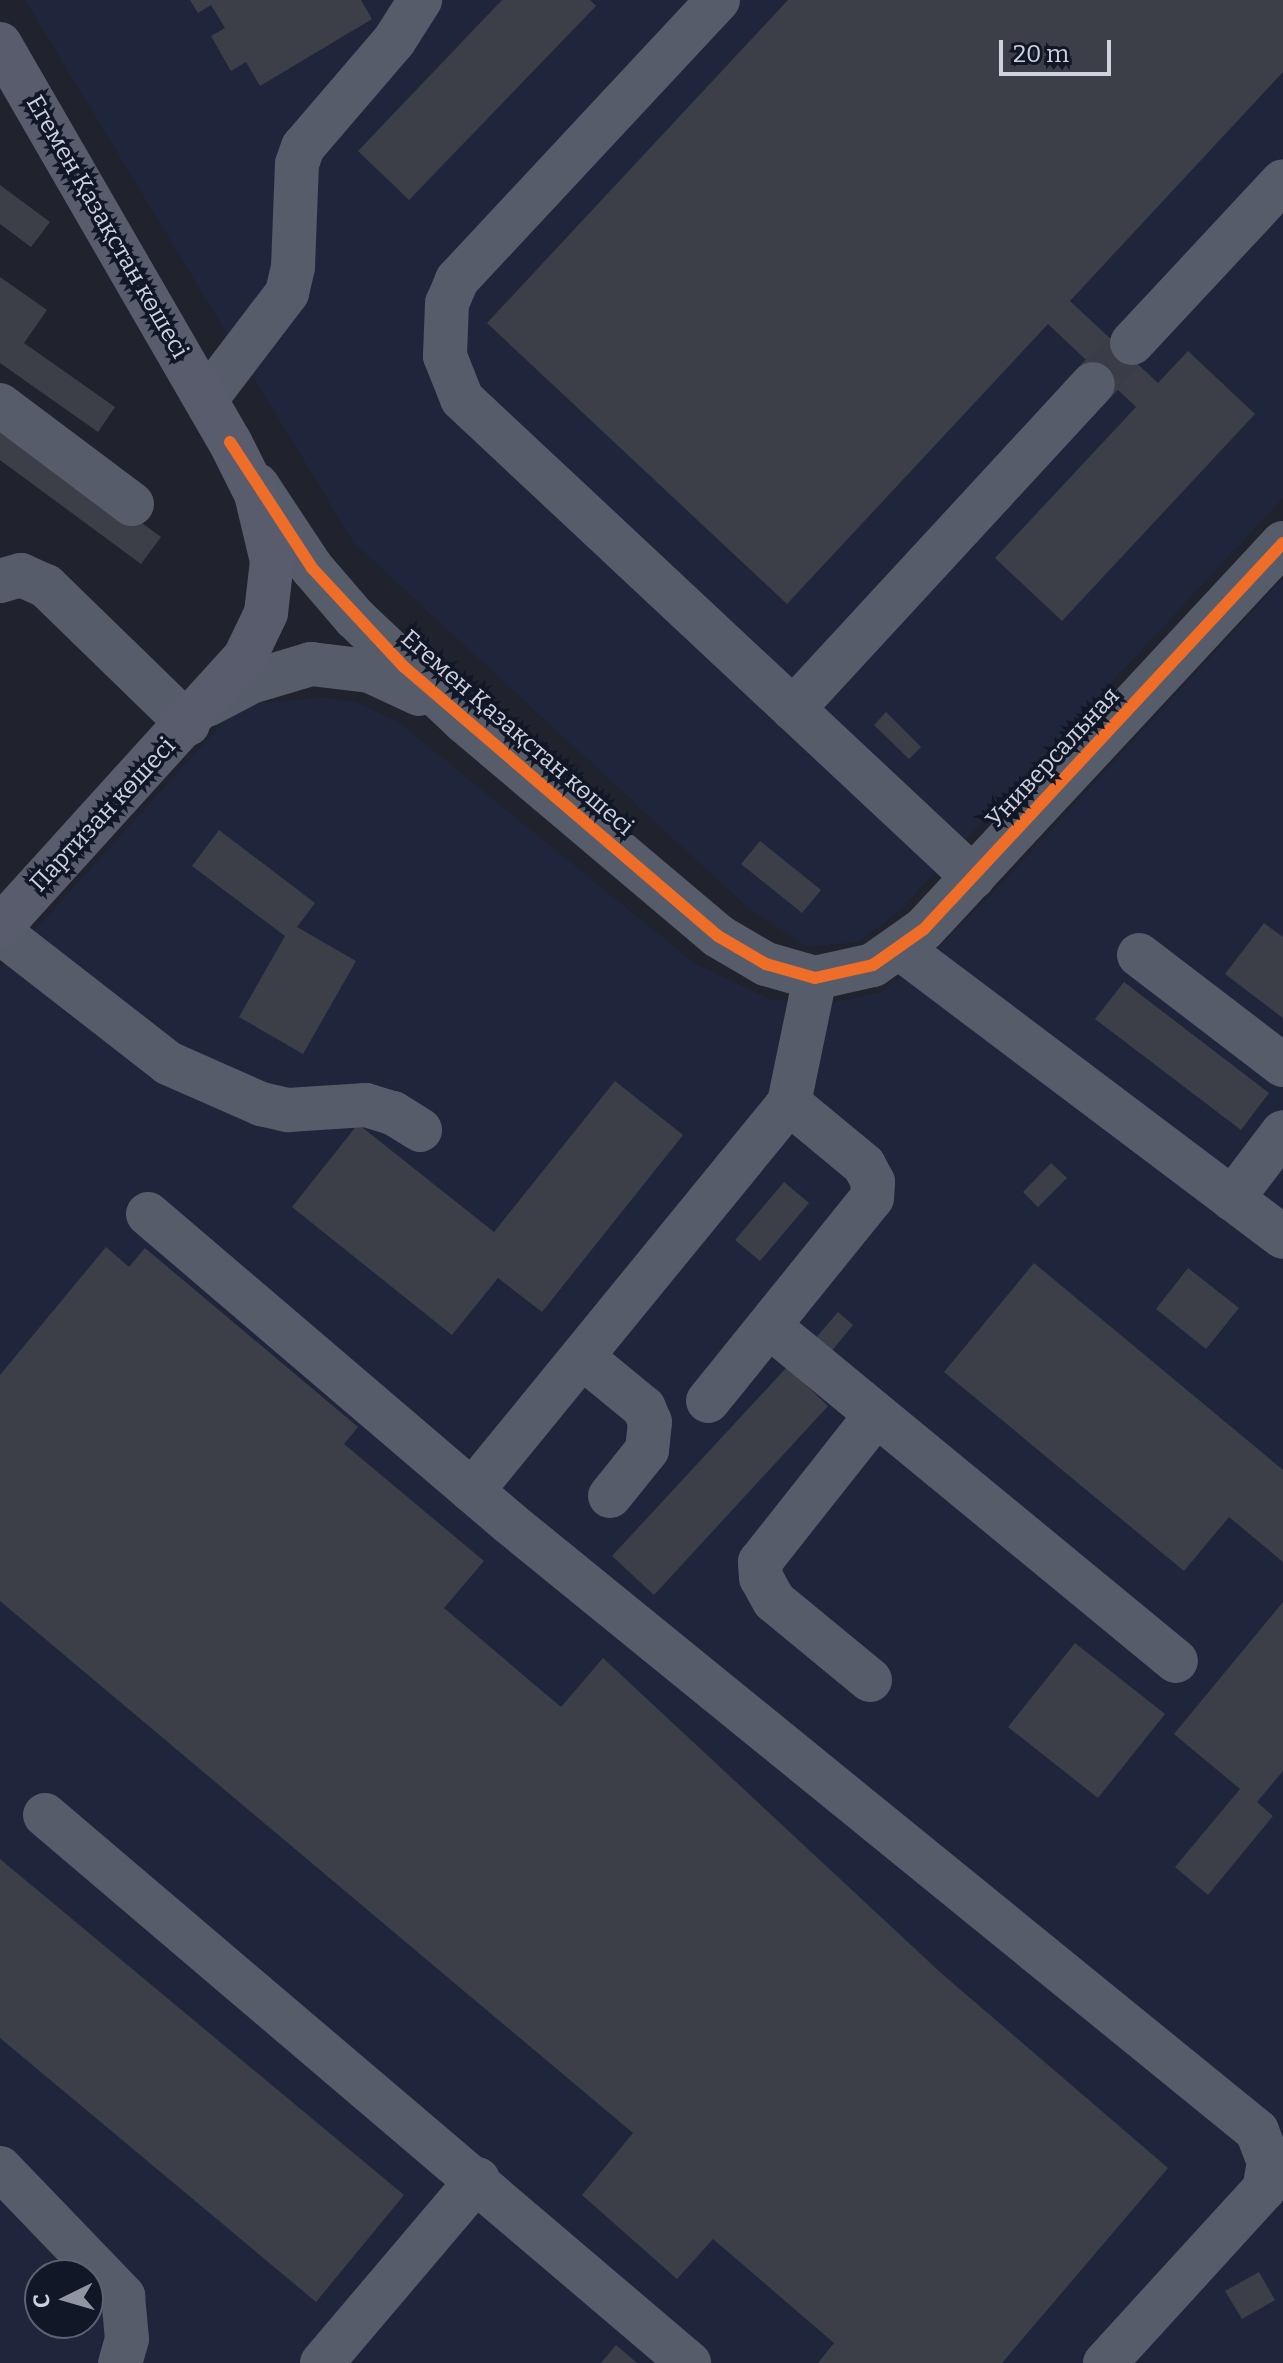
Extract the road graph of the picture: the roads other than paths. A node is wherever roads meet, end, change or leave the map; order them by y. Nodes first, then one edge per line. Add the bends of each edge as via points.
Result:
1 (420, 0) edge
2 (718, 0) edge
3 (0, 44) edge
4 (1283, 181) edge
5 (1132, 343) tunnel mouth
6 (1093, 384) tunnel mouth
7 (207, 398) junction
8 (0, 405) edge
9 (230, 442) junction
10 (132, 504) dead end
11 (1283, 543) edge
12 (0, 581) edge
13 (793, 709) junction
14 (198, 715) junction
15 (465, 722) junction
16 (973, 877) junction
17 (0, 930) edge
18 (901, 949) junction
19 (1139, 955) dead end
20 (826, 978) junction
21 (1283, 1065) edge
22 (789, 1103) junction
23 (420, 1130) dead end
24 (1283, 1132) edge
25 (1232, 1199) junction
26 (148, 1214) dead end
27 (1283, 1237) edge
28 (769, 1326) junction
29 (582, 1357) junction
30 (708, 1401) dead end
31 (876, 1415) junction
32 (472, 1491) junction
33 (610, 1496) dead end
34 (1176, 1661) dead end
35 (870, 1680) dead end
36 (45, 1815) dead end
37 (0, 2168) edge
38 (478, 2179) junction
39 (1276, 2180) edge
40 (120, 2363) edge
41 (322, 2363) edge
42 (689, 2363) edge
43 (1105, 2363) edge

1 - 7 street via 394,41 303,147 297,164 287,293
2 - 13 street via 457,280 445,314 445,356 462,399
3 - 7 main road, Егемен Қазақстан көшесі
4 - 5 street
6 - 13 street
7 - 9 main road, Егемен Қазақстан көшесі
8 - 10 street
9 - 14 main road, Партизан көшесі via 264,516 271,587 259,634
9 - 15 street, Егемен Қазақстан көшесі via 312,568 355,618
11 - 16 street, Универсальная
12 - 14 street via 21,575 46,586
13 - 16 street
14 - 15 street via 292,668 332,664 370,671
14 - 17 main road, Партизан көшесі
15 - 20 street, Егемен Қазақстан көшесі via 718,936 766,964
16 - 18 street, Универсальная
17 - 23 street via 168,1063 261,1104 288,1110 366,1105 393,1113
18 - 20 street, Универсальная
18 - 25 street
19 - 21 street
20 - 22 street
22 - 28 street via 864,1165 874,1190 863,1212
22 - 29 street
24 - 25 street
25 - 27 street
26 - 32 street
28 - 30 street
28 - 31 street
29 - 32 street
29 - 33 street via 644,1408 650,1422 647,1450
31 - 34 street
31 - 35 street via 760,1562 761,1578 774,1601
32 - 39 street via 1257,2131
36 - 38 street
37 - 40 street via 123,2296 127,2339
38 - 41 street
38 - 42 street
39 - 43 street

